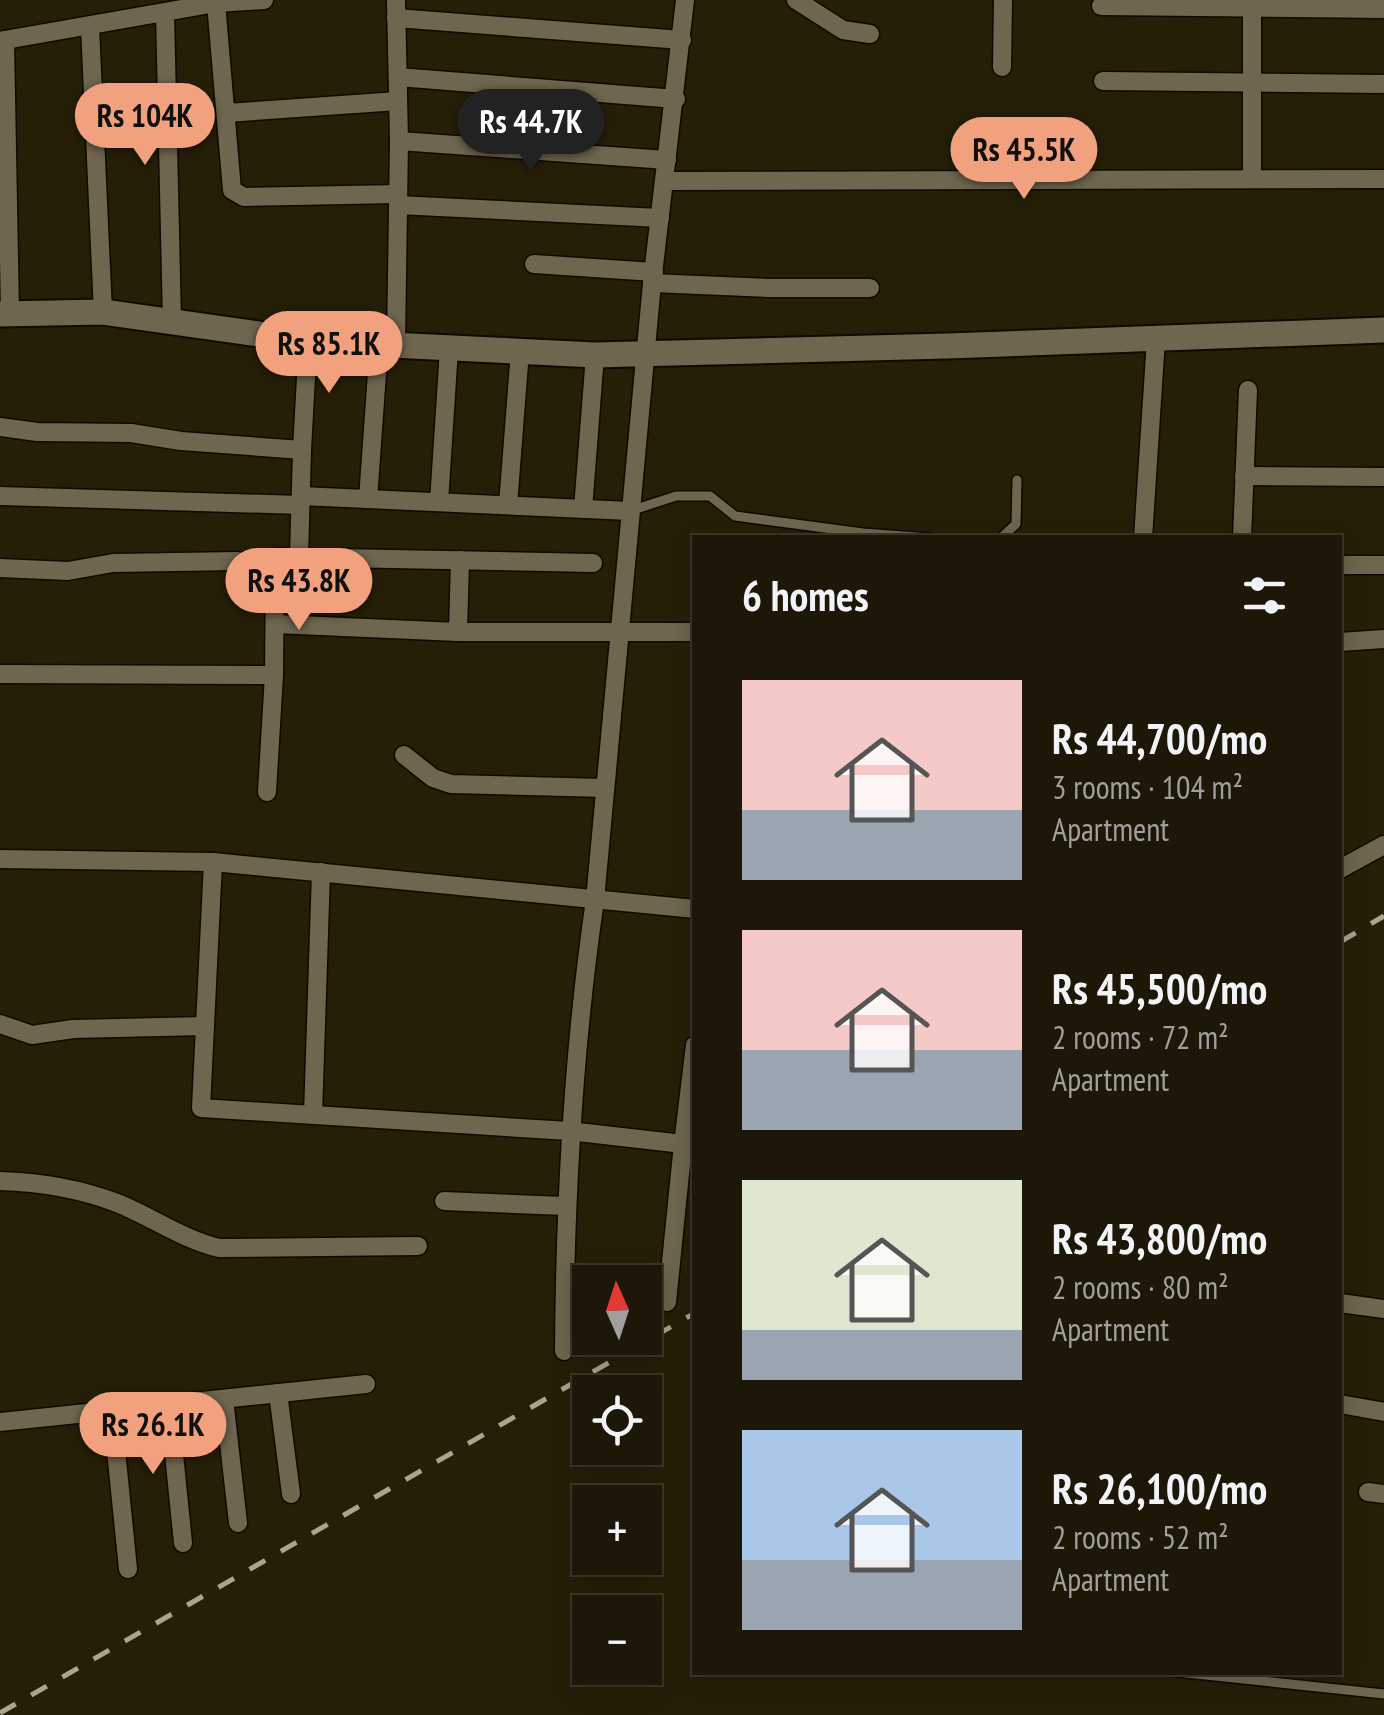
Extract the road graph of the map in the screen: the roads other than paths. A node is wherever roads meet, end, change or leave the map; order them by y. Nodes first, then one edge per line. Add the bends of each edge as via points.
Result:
1 (264, 0) edge
2 (685, 0) edge
3 (796, 0) edge
4 (1003, 0) edge
5 (216, 2) edge
6 (1252, 3) edge
7 (1101, 6) dead end
8 (1384, 8) edge
9 (396, 9) edge
10 (165, 13) junction
11 (90, 27) junction
12 (870, 34) dead end
13 (682, 40) junction
14 (2, 41) edge
15 (1002, 67) dead end
16 (398, 77) junction
17 (1103, 81) dead end
18 (1252, 84) junction
19 (1384, 84) edge
20 (676, 99) junction
21 (398, 101) junction
22 (226, 112) junction
23 (399, 142) junction
24 (668, 160) junction
25 (1252, 179) junction
26 (1384, 179) edge
27 (664, 181) junction
28 (398, 199) junction
29 (660, 218) junction
30 (534, 264) dead end
31 (653, 278) junction
32 (870, 288) dead end
33 (102, 312) junction
34 (5, 314) edge
35 (172, 321) junction
36 (1384, 330) edge
37 (1156, 338) junction
38 (308, 340) junction
39 (387, 344) junction
40 (449, 349) junction
41 (520, 351) junction
42 (645, 354) junction
43 (596, 355) junction
44 (1248, 390) dead end
45 (0, 427) edge
46 (302, 450) junction
47 (1244, 476) junction
48 (1384, 477) edge
49 (1017, 480) dead end
50 (0, 496) edge
51 (368, 499) junction
52 (301, 501) junction
53 (439, 502) junction
54 (508, 505) junction
55 (583, 509) junction
56 (630, 511) junction
57 (880, 535) edge
58 (1004, 535) edge
59 (1144, 535) edge
60 (1242, 535) edge
61 (339, 558) dead end
62 (460, 560) junction
63 (238, 561) dead end
64 (592, 563) dead end
65 (1342, 565) edge
66 (1384, 565) edge
67 (0, 568) edge
68 (275, 624) junction
69 (619, 630) junction
70 (458, 632) junction
71 (692, 632) edge
72 (1384, 639) edge
73 (1342, 642) edge
74 (0, 674) edge
75 (274, 675) junction
76 (404, 755) dead end
77 (606, 788) junction
78 (267, 792) dead end
79 (1384, 845) edge
80 (0, 859) edge
81 (214, 862) junction
82 (1342, 868) edge
83 (322, 872) junction
84 (595, 900) junction
85 (692, 909) edge
86 (0, 1024) edge
87 (206, 1026) junction
88 (692, 1070) edge
89 (314, 1115) junction
90 (569, 1131) junction
91 (683, 1144) junction
92 (0, 1182) edge
93 (444, 1202) dead end
94 (565, 1206) junction
95 (418, 1246) dead end
96 (667, 1302) dead end
97 (1342, 1303) edge
98 (1384, 1310) edge
99 (564, 1351) dead end
100 (366, 1384) dead end
101 (278, 1393) junction
102 (224, 1399) junction
103 (1342, 1404) edge
104 (169, 1405) junction
105 (112, 1411) junction
106 (1384, 1412) edge
107 (0, 1422) edge
108 (291, 1494) dead end
109 (238, 1522) dead end
110 (184, 1544) dead end
111 (128, 1569) dead end
112 (1205, 1675) edge
113 (1384, 1694) edge

1 - 5 street
2 - 13 street
3 - 12 street via 843,30
4 - 15 street
5 - 10 street
5 - 22 street
6 - 7 street
6 - 8 street
6 - 18 street
9 - 13 street
9 - 16 street
10 - 11 street
10 - 35 street
11 - 14 street
11 - 33 street
13 - 20 street
14 - 34 street
16 - 20 street
16 - 21 street
17 - 18 street
18 - 19 street
18 - 25 street
20 - 24 street
21 - 22 street
21 - 23 street
22 - 28 street via 238,197
23 - 24 street
23 - 28 street
24 - 27 street
25 - 26 street
25 - 27 street
27 - 29 street
28 - 29 street
28 - 39 street
29 - 31 street
30 - 31 street
31 - 32 street
31 - 42 street
33 - 34 street
33 - 35 street
35 - 38 street
36 - 37 street
37 - 42 street
37 - 59 street
38 - 39 street
38 - 46 street
39 - 40 street
39 - 51 street
40 - 41 street
40 - 53 street
41 - 43 street
41 - 54 street
42 - 43 street
42 - 56 street
43 - 55 street
44 - 47 street
45 - 46 street
46 - 52 street
47 - 48 street
47 - 60 street
49 - 58 lane via 1016,524
50 - 52 street
51 - 52 street
51 - 53 street
52 - 68 street via 299,556 275,562
53 - 54 street
54 - 55 street
55 - 56 street
56 - 57 lane via 676,496 710,496 736,516
56 - 69 street
61 - 62 street
62 - 64 street
62 - 70 street
63 - 67 street
65 - 66 street
68 - 70 street
68 - 75 street
69 - 70 street
69 - 71 street
69 - 77 street
72 - 73 street
74 - 75 street
75 - 78 street
76 - 77 street via 451,784
77 - 84 street
79 - 82 street
80 - 81 street
81 - 83 street
81 - 87 street
83 - 84 street
83 - 89 street
84 - 85 street
84 - 90 street
86 - 87 street via 32,1035
87 - 89 street via 201,1108
88 - 91 street
89 - 90 street
90 - 91 street
90 - 94 street
91 - 96 street
92 - 95 street via 98,1197 219,1248
93 - 94 street
94 - 99 street
97 - 98 street
100 - 101 street
101 - 102 street
101 - 108 street
102 - 104 street
102 - 109 street
103 - 106 street
104 - 105 street
104 - 110 street
105 - 107 street
105 - 111 street
112 - 113 lane

